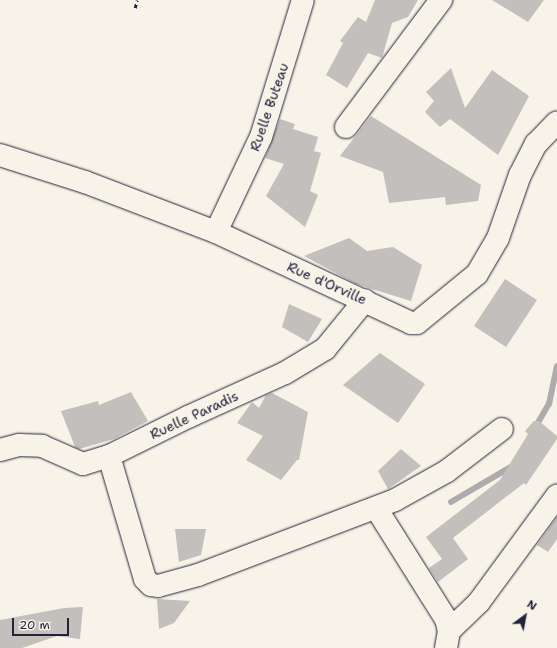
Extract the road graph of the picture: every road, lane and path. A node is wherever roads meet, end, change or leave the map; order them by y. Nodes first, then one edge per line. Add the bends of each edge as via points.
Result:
1 (137, 0) edge
2 (303, 0) edge
3 (441, 0) edge
4 (135, 8) dead end
5 (557, 122) edge
6 (346, 127) dead end
7 (0, 156) edge
8 (216, 232) junction
9 (365, 300) junction
10 (502, 429) dead end
11 (0, 450) edge
12 (109, 456) junction
13 (557, 496) edge
14 (376, 508) junction
15 (447, 639) edge

1 - 4 path
2 - 8 street, Ruelle Buteau via 261,137
3 - 6 street
5 - 9 street, Rue d'Orville via 536,144 520,175 498,238 477,274 417,323 411,323
7 - 8 street, Rue d'Orville via 85,182
8 - 9 street, Rue d'Orville
9 - 12 street, Ruelle Paradis via 325,349 285,373
10 - 14 street via 448,471
11 - 12 street, Ruelle Paradis via 19,445 42,446 83,464
12 - 14 street via 140,564 145,579 151,585 198,576
13 - 15 street via 479,602
14 - 15 street via 446,619

